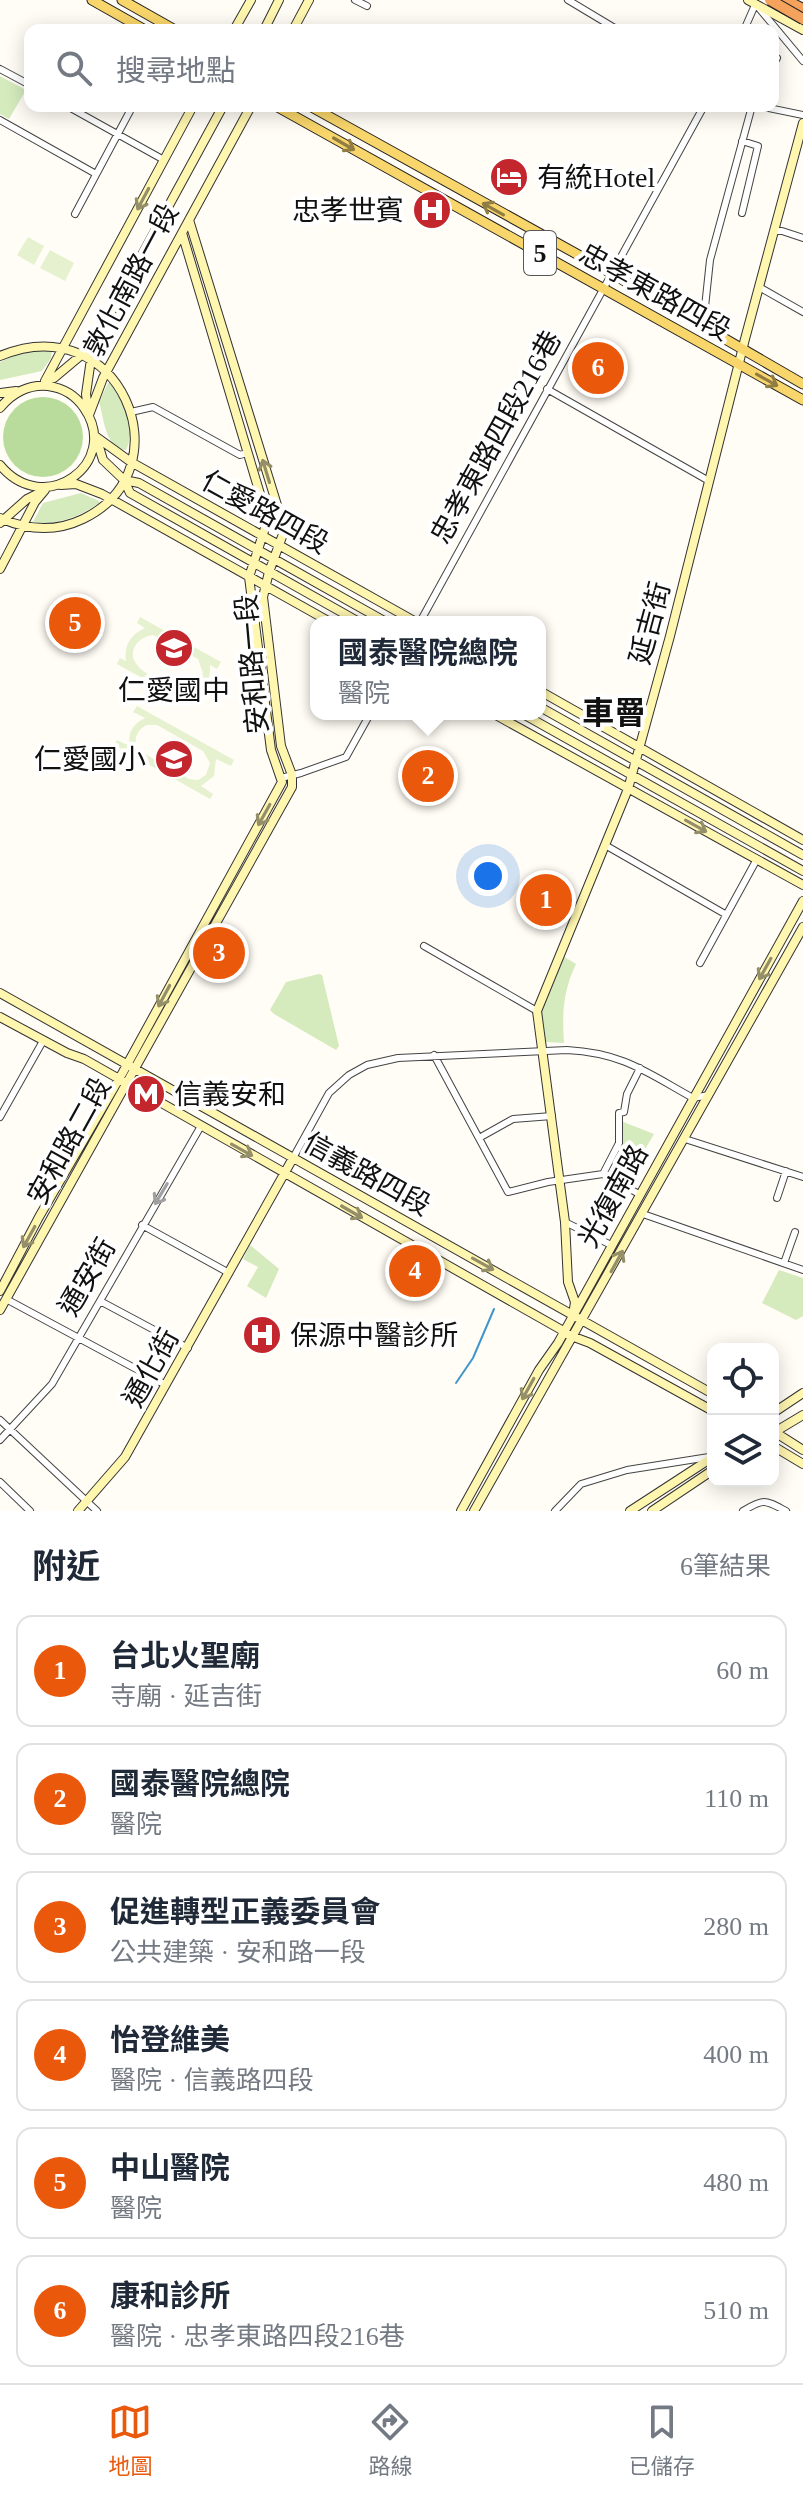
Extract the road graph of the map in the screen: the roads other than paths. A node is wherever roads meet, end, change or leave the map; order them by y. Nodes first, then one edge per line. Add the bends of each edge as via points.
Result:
1 (92, 0) edge
2 (122, 0) edge
3 (251, 0) edge
4 (279, 0) edge
5 (309, 0) edge
6 (355, 0) edge
7 (568, 0) edge
8 (782, 0) edge
9 (752, 2) edge
10 (768, 5) edge
11 (367, 6) dead end
12 (803, 9) edge
13 (779, 17) junction
14 (803, 19) edge
15 (134, 24) edge
16 (164, 24) edge
17 (237, 24) edge
18 (267, 24) edge
19 (296, 24) edge
20 (608, 24) edge
21 (746, 24) edge
22 (771, 24) edge
23 (803, 30) edge
24 (779, 33) edge
25 (803, 61) edge
26 (0, 69) edge
27 (24, 82) edge
28 (779, 110) edge
29 (78, 112) edge
30 (129, 112) edge
31 (190, 112) edge
32 (220, 112) edge
33 (248, 112) edge
34 (287, 112) edge
35 (321, 112) edge
36 (701, 112) edge
37 (750, 112) edge
38 (803, 115) edge
39 (0, 120) edge
40 (803, 123) edge
41 (118, 134) junction
42 (742, 141) junction
43 (164, 160) junction
44 (96, 174) junction
45 (742, 213) dead end
46 (75, 214) dead end
47 (189, 220) junction
48 (774, 231) junction
49 (182, 233) junction
50 (803, 238) edge
51 (611, 273) junction
52 (759, 287) junction
53 (602, 288) junction
54 (803, 312) edge
55 (703, 326) junction
56 (63, 347) junction
57 (744, 349) junction
58 (0, 356) edge
59 (86, 356) junction
60 (739, 364) junction
61 (108, 372) junction
62 (45, 381) junction
63 (803, 384) edge
64 (33, 386) junction
65 (547, 389) junction
66 (21, 390) junction
67 (1, 398) edge
68 (803, 400) edge
69 (131, 412) junction
70 (89, 415) junction
71 (95, 435) junction
72 (247, 453) junction
73 (131, 462) junction
74 (0, 465) edge
75 (124, 480) junction
76 (709, 481) junction
77 (53, 487) junction
78 (110, 499) junction
79 (1, 520) edge
80 (23, 526) junction
81 (263, 537) junction
82 (279, 546) junction
83 (259, 551) junction
84 (274, 559) junction
85 (255, 563) junction
86 (0, 569) edge
87 (269, 572) junction
88 (249, 577) junction
89 (265, 585) junction
90 (319, 616) edge
91 (348, 616) edge
92 (375, 616) edge
93 (407, 616) edge
94 (421, 616) edge
95 (546, 694) edge
96 (546, 710) edge
97 (367, 720) edge
98 (505, 720) edge
99 (534, 720) edge
100 (640, 747) junction
101 (636, 761) junction
102 (292, 775) junction
103 (631, 775) junction
104 (281, 778) junction
105 (628, 789) junction
106 (803, 840) edge
107 (605, 845) junction
108 (803, 855) edge
109 (757, 859) junction
110 (803, 871) edge
111 (803, 885) edge
112 (803, 901) edge
113 (725, 914) junction
114 (803, 927) edge
115 (424, 946) dead end
116 (700, 963) dead end
117 (0, 993) edge
118 (537, 1011) junction
119 (0, 1017) edge
120 (43, 1041) junction
121 (543, 1052) junction
122 (434, 1055) junction
123 (640, 1068) junction
124 (126, 1074) junction
125 (709, 1095) junction
126 (693, 1098) junction
127 (552, 1116) junction
128 (0, 1117) edge
129 (201, 1126) junction
130 (479, 1138) junction
131 (685, 1139) junction
132 (293, 1158) junction
133 (786, 1171) junction
134 (284, 1173) junction
135 (603, 1174) junction
136 (803, 1177) edge
137 (559, 1180) junction
138 (639, 1194) junction
139 (777, 1198) dead end
140 (643, 1214) junction
141 (565, 1222) junction
142 (142, 1225) junction
143 (795, 1232) dead end
144 (611, 1245) junction
145 (784, 1263) junction
146 (803, 1270) edge
147 (229, 1273) junction
148 (2, 1296) edge
149 (100, 1301) junction
150 (0, 1310) edge
151 (573, 1315) junction
152 (583, 1321) junction
153 (564, 1331) junction
154 (574, 1337) junction
155 (78, 1338) junction
156 (188, 1348) junction
157 (166, 1385) junction
158 (707, 1391) edge
159 (803, 1393) edge
160 (707, 1408) edge
161 (779, 1409) edge
162 (803, 1415) edge
163 (0, 1420) edge
164 (10, 1429) junction
165 (779, 1429) edge
166 (779, 1435) edge
167 (0, 1440) edge
168 (779, 1450) edge
169 (803, 1450) edge
170 (707, 1457) edge
171 (707, 1460) edge
172 (803, 1464) edge
173 (707, 1474) edge
174 (0, 1482) edge
175 (88, 1501) junction
176 (30, 1511) edge
177 (78, 1511) edge
178 (97, 1511) edge
179 (461, 1511) edge
180 (474, 1511) edge
181 (555, 1511) edge
182 (630, 1511) edge
183 (652, 1511) edge
184 (743, 1511) edge
185 (786, 1511) edge

1 - 15 main road
2 - 16 main road
3 - 17 main road
4 - 18 main road
5 - 19 main road
6 - 11 street
7 - 20 street
8 - 10 main road via 772,10
8 - 12 highway
8 - 13 main road
9 - 10 main road
9 - 21 street
9 - 22 street
10 - 13 main road
10 - 14 highway, bridge
13 - 23 main road
24 - 25 street
26 - 27 street
28 - 38 street
29 - 41 street
30 - 41 street
31 - 43 main road, 敦化南路一段
32 - 59 main road, 敦化南路一段
33 - 47 main road, 敦化南路一段
34 -> 53 main road, 忠孝東路四段 / 5
51 -> 35 main road, 忠孝東路四段 / 5
36 - 51 street, 忠孝東路四段216巷
37 - 42 street
39 - 44 street
40 - 48 main road, 延吉街
41 - 43 street
41 - 44 street
42 - 45 street via 758,146
42 - 55 street via 710,260
43 -> 56 main road, 敦化南路一段
44 - 46 street
47 - 49 main road, 敦化南路一段
82 -> 47 main road, 安和路一段 via 281,518
48 - 50 street
48 - 52 main road, 延吉街
49 - 61 main road, 敦化南路一段
49 - 72 main road, 安和路一段
51 - 53 street, 忠孝東路四段216巷
51 - 55 main road, 忠孝東路四段 / 5
52 - 54 street
52 - 57 main road, 延吉街
53 - 60 main road, 忠孝東路四段 / 5
53 - 65 street, 忠孝東路四段216巷
55 - 57 main road, 忠孝東路四段 / 5
56 - 58 main road via 33,346
56 - 59 main road
56 - 62 main road, 敦化南路一段
57 - 60 main road, 延吉街
57 - 63 main road, 忠孝東路四段 / 5
59 - 61 main road
59 - 62 main road, 敦化南路一段
59 - 70 main road, 敦化南路一段
60 -> 68 main road, 忠孝東路四段 / 5
60 - 76 main road, 延吉街
61 - 69 main road
61 - 70 main road, 敦化南路一段
62 - 64 main road, 敦化南路一段
64 - 66 main road, 敦化南路一段
64 - 70 main road via 60,388
65 - 76 street
65 - 94 street, 忠孝東路四段216巷
66 - 67 main road
66 - 67 main road
69 - 72 street via 153,407 240,455
69 - 73 main road
70 - 71 main road
71 - 73 main road, 仁愛路四段
71 - 75 main road, 仁愛路四段 via 103,460
71 - 77 main road via 84,467
72 - 81 main road, 安和路一段 via 263,504
73 - 75 main road
73 - 81 main road, 仁愛路四段
74 - 77 main road via 22,484
75 - 78 main road
75 - 83 main road, 仁愛路四段 via 136,481
75 - 85 main road, 仁愛路四段 via 130,493
76 - 100 main road, 延吉街
77 - 78 main road via 76,484
77 - 79 main road
77 - 80 main road via 35,502
78 - 80 main road via 70,524
78 - 88 main road
79 - 80 main road
80 - 86 main road
81 - 82 main road, 仁愛路四段
81 - 83 main road, 安和路一段
82 - 84 main road, 安和路一段
82 - 93 main road, 仁愛路四段
83 - 84 main road, 仁愛路四段
83 - 85 main road, 安和路一段
84 - 87 main road, 安和路一段
84 - 92 main road, 仁愛路四段
85 - 87 main road, 仁愛路四段
85 - 88 main road, 安和路一段
87 - 89 main road, 安和路一段
87 - 91 main road, 仁愛路四段
88 - 89 main road
88 - 104 main road, 安和路一段 via 271,750
89 - 90 main road
89 - 102 main road, 安和路一段 via 281,746
95 - 100 main road
96 - 101 main road
97 - 102 street via 346,757
98 - 105 main road
99 - 103 main road
100 - 101 main road, 延吉街
100 - 106 main road
101 - 103 main road, 延吉街
101 - 108 main road
102 - 104 street
102 - 124 main road via 291,790
103 - 105 main road, 延吉街
103 - 110 main road
104 -> 124 main road
105 - 107 main road, 延吉街
105 -> 109 main road
107 - 113 street
107 - 118 main road, 延吉街
109 - 111 main road
109 - 113 street
112 -> 126 main road, 光復南路
113 - 116 street
114 - 125 main road, 光復南路
115 - 118 street
117 - 124 main road, 信義路四段
118 - 121 main road
119 - 120 main road, 信義路四段
120 - 124 main road, 信義路四段
120 - 128 street
121 - 122 street
121 - 123 street via 603,1054
121 - 127 main road
122 - 130 street
122 - 132 street via 382,1060 349,1075 325,1099
123 - 126 street
123 - 135 street via 624,1112 619,1113 619,1143
124 - 129 main road, 信義路四段
124 - 132 main road, 信義路四段
124 - 148 main road, 安和路二段
125 - 126 street
125 - 131 main road, 光復南路
126 - 138 main road, 光復南路
127 - 130 street via 513,1119
127 - 137 main road
129 -> 134 main road, 信義路四段
129 -> 142 street, 通安街
130 - 137 street via 508,1192
131 - 133 street
131 - 140 main road, 光復南路
132 - 134 main road, 通化街
132 -> 151 main road, 信義路四段
133 - 136 street
133 - 139 street
134 - 147 main road, 通化街
134 -> 153 main road, 信義路四段
135 - 137 street
135 - 138 street
137 - 141 main road
138 - 144 main road, 光復南路
140 - 145 street
152 -> 140 main road, 光復南路
141 - 144 street
141 - 151 main road
142 - 147 street
142 - 149 street, 通安街
143 - 145 street
144 - 151 main road, 光復南路
145 - 146 street
147 - 156 main road, 通化街
148 - 150 main road, 安和路二段
148 - 155 street
149 - 155 street, 通安街
149 - 156 street
151 - 152 main road, 信義路四段
151 - 153 main road, 光復南路
152 - 154 main road, 光復南路
152 - 158 main road, 信義路四段
153 - 154 main road, 信義路四段
153 -> 179 main road, 光復南路
154 - 160 main road, 信義路四段
154 - 180 main road, 光復南路
155 - 157 street
155 - 164 street, 通安街 via 52,1384
156 - 157 main road, 通化街
157 - 175 main road, 通化街 via 125,1457
159 - 161 main road
162 - 165 main road
163 - 164 street
164 - 167 street, 通安街
164 - 175 street
166 - 169 main road
168 - 172 main road
170 - 181 street via 627,1470 581,1484
171 - 182 main road
173 - 183 main road
174 - 176 street
175 - 177 main road, 通化街
175 - 178 street
184 - 185 street via 758,1501

